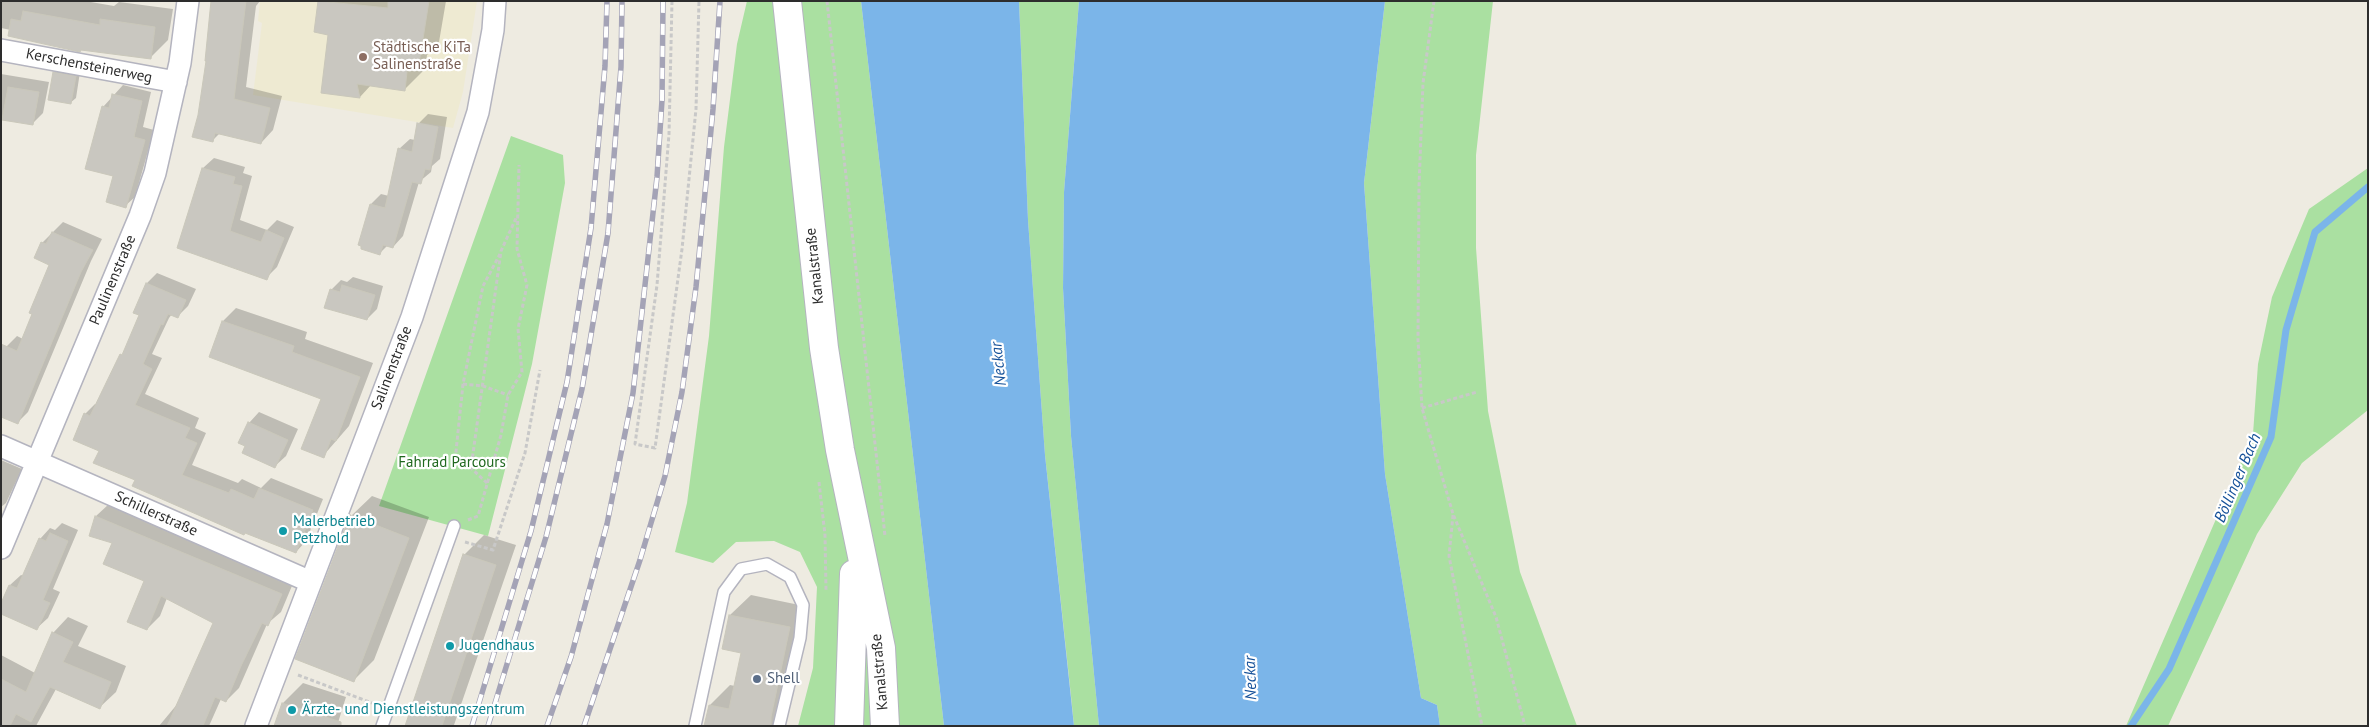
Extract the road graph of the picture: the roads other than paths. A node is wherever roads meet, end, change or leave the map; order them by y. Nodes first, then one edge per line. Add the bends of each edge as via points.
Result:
1 (188, 1) edge
2 (495, 1) edge
3 (787, 1) edge
4 (1, 50) edge
5 (176, 82) junction
6 (1, 446) edge
7 (37, 462) junction
8 (454, 526) road end
9 (855, 530) junction
10 (1, 548) edge
11 (310, 582) junction
12 (256, 726) edge
13 (382, 726) edge
14 (695, 726) edge
15 (779, 726) edge
16 (849, 726) edge
17 (885, 726) edge

1 - 5 street, Paulinenstraße
2 - 11 street, Salinenstraße via 478,112 459,173 412,317
3 - 9 main road, Kanalstraße via 824,348
4 - 5 street, Kerschensteinerweg
5 - 7 street, Paulinenstraße via 165,138 140,216
6 - 7 street, Schillerstraße
7 - 10 street, Paulinenstraße
7 - 11 street, Schillerstraße
8 - 13 lane
9 - 16 main road, Kanalstraße
9 - 17 main road, Kanalstraße via 880,648
11 - 12 street, Salinenstraße
14 - 15 lane via 724,592 741,569 767,564 790,577 803,605 800,638

